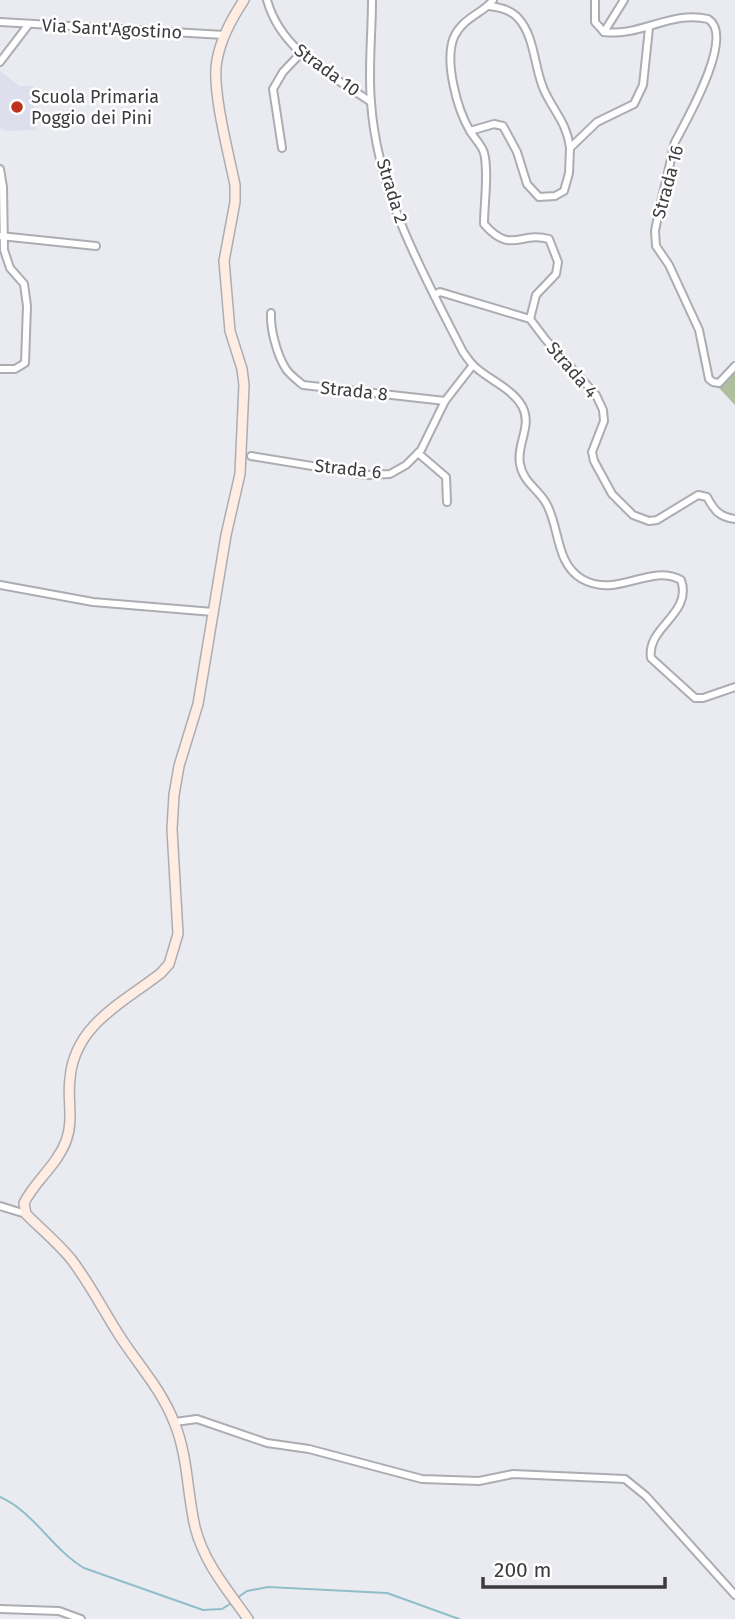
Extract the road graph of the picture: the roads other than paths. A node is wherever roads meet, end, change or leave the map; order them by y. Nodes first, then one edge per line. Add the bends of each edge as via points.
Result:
1 (244, 0) edge
2 (267, 0) edge
3 (372, 0) edge
4 (595, 0) edge
5 (624, 0) edge
6 (491, 3) edge
7 (0, 22) edge
8 (29, 24) junction
9 (649, 27) junction
10 (726, 27) dead end
11 (604, 32) junction
12 (224, 35) junction
13 (301, 53) junction
14 (0, 62) edge
15 (707, 100) dead end
16 (371, 102) junction
17 (470, 131) junction
18 (282, 148) dead end
19 (570, 148) junction
20 (0, 169) edge
21 (2, 237) edge
22 (96, 246) dead end
23 (434, 295) junction
24 (271, 313) dead end
25 (530, 319) junction
26 (472, 365) junction
27 (735, 366) edge
28 (0, 369) edge
29 (445, 401) junction
30 (418, 453) junction
31 (251, 456) dead end
32 (447, 502) dead end
33 (735, 519) edge
34 (0, 585) edge
35 (213, 612) junction
36 (735, 687) edge
37 (0, 1206) edge
38 (26, 1214) junction
39 (175, 1422) junction
40 (735, 1595) edge
41 (0, 1609) edge
42 (81, 1619) edge
43 (247, 1619) edge

1 - 12 street
2 - 13 street, Strada 10 via 272,20
3 - 16 street, Strada 2
4 - 11 street via 595,22
5 - 11 street
6 - 17 street via 463,25 451,50 453,81
6 - 19 street via 517,15 524,25 544,89 568,131
7 - 8 street, Via Sant'Agostino
8 - 12 street, Via Sant'Agostino
8 - 14 street
9 - 10 street via 681,17 709,19
9 - 11 street
9 - 19 street via 643,85 634,104 597,122
12 - 35 street via 216,80 235,202 223,261 230,331 244,385 240,474
13 - 16 street, Strada 10
13 - 18 street via 273,89
15 - 27 street, Strada 16 via 675,143 655,231 656,246 699,330 709,377 721,382
16 - 23 street, Strada 2 via 388,188
17 - 19 street via 503,126 527,184 539,197 564,191
17 - 25 street via 484,151 484,223 501,239 549,239 558,262 556,274 536,295
20 - 21 street
21 - 22 street
21 - 28 street via 10,268 23,284 27,306 25,363 15,369
23 - 25 street via 440,292
23 - 26 street, Strada 2
24 - 29 street, Strada 8 via 281,360 303,385
25 - 33 street, Strada 4 via 596,395 603,410 604,421 592,452 612,495 633,515 649,521 698,495 707,497 714,511
26 - 29 street, Strada 6
26 - 36 street via 521,404 527,418 519,460 522,472 547,506 568,565 590,583 605,586 655,575 681,580 682,599 649,649 651,658 695,698
29 - 30 street, Strada 6
30 - 31 street, Strada 6 via 390,474 367,475
30 - 32 street via 446,477
34 - 35 street via 93,602
35 - 38 street via 198,704 174,795 178,934 173,953 161,973 103,1014 85,1035 69,1080 71,1124 65,1143 29,1193 24,1203
37 - 38 street
38 - 39 street via 70,1258 155,1384
39 - 40 street via 197,1419 267,1443 422,1479 479,1481 513,1474 625,1479 646,1496
39 - 43 street via 202,1550
41 - 42 street via 59,1611

